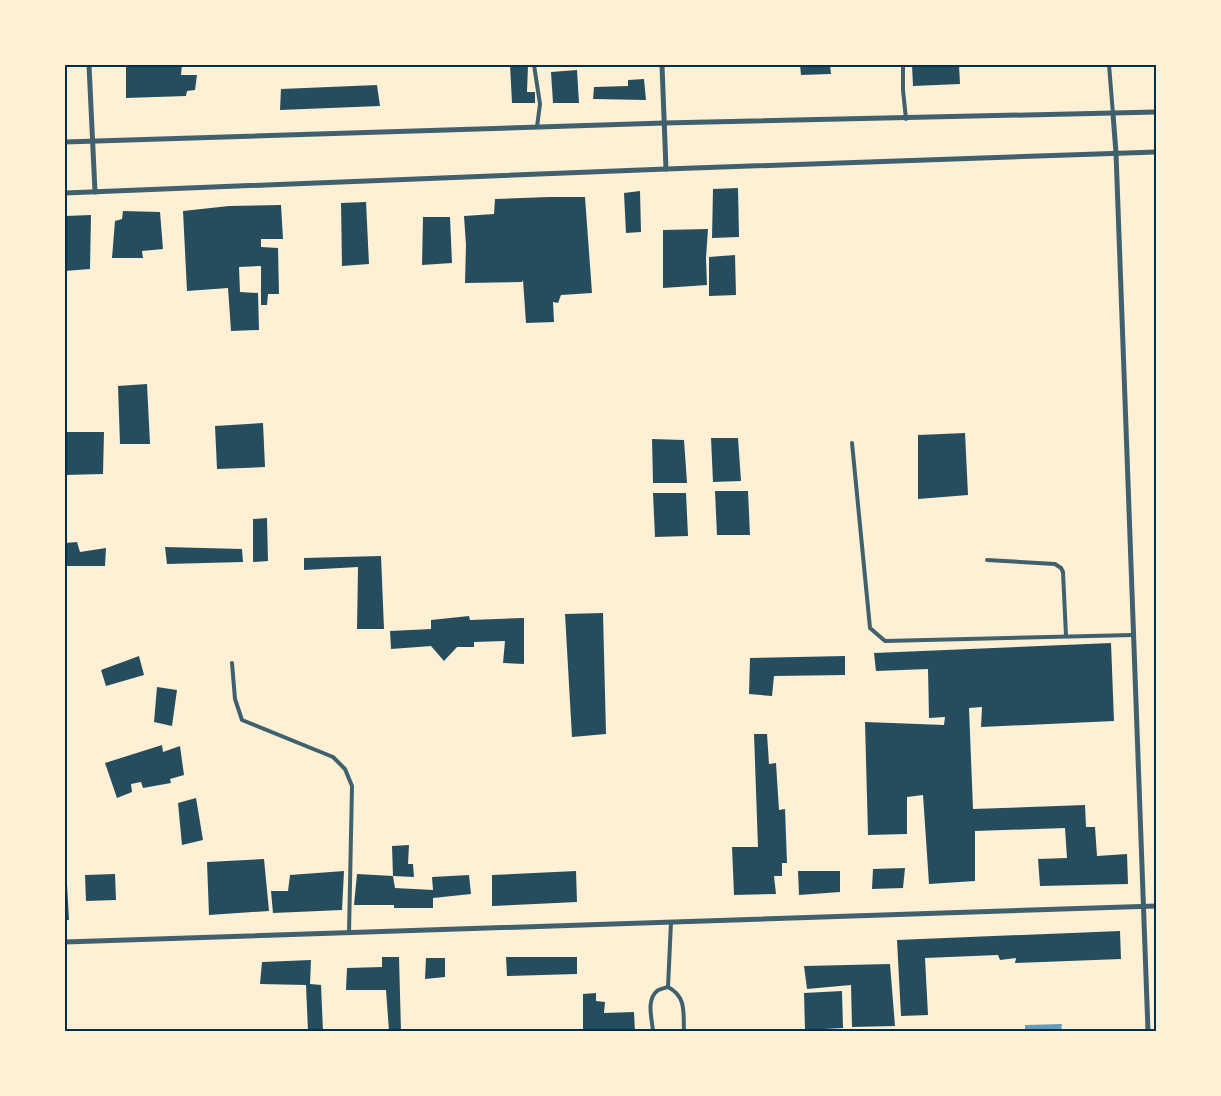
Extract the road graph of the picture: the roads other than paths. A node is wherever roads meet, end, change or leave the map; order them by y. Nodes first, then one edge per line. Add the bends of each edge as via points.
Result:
1 (89, 65) edge
2 (534, 65) edge
3 (662, 65) edge
4 (903, 65) edge
5 (1109, 65) edge
6 (1156, 112) edge
7 (1113, 114) junction
8 (906, 119) junction
9 (664, 123) junction
10 (537, 127) junction
11 (93, 141) junction
12 (65, 142) edge
13 (1156, 152) edge
14 (1116, 153) junction
15 (666, 169) junction
16 (95, 192) junction
17 (65, 193) edge
18 (852, 443) dead end
19 (987, 560) dead end
20 (1133, 635) junction
21 (1066, 636) junction
22 (232, 663) dead end
23 (1143, 906) junction
24 (1156, 906) edge
25 (671, 922) junction
26 (349, 933) junction
27 (65, 942) edge
28 (668, 987) junction
29 (653, 1031) edge
30 (684, 1031) edge
31 (1148, 1031) edge

1 - 11 street
2 - 10 lane via 540,104
3 - 9 street
4 - 8 lane
5 - 7 lane
6 - 7 street
7 - 8 street
7 - 14 street
8 - 9 street
9 - 10 street
9 - 15 street
10 - 11 street
11 - 12 street
11 - 16 street
13 - 14 street
14 - 15 street
14 - 20 street
15 - 16 street
16 - 17 street
18 - 21 lane via 870,628 876,634 885,641
19 - 21 lane via 1055,564 1061,568
20 - 21 lane
20 - 23 street
22 - 26 lane via 235,699 242,720 333,757 345,769 352,786
23 - 24 street
23 - 25 street
23 - 31 street
25 - 26 street
25 - 28 lane
26 - 27 street
28 - 29 lane via 657,991 652,998
28 - 30 lane via 676,991 682,1000

